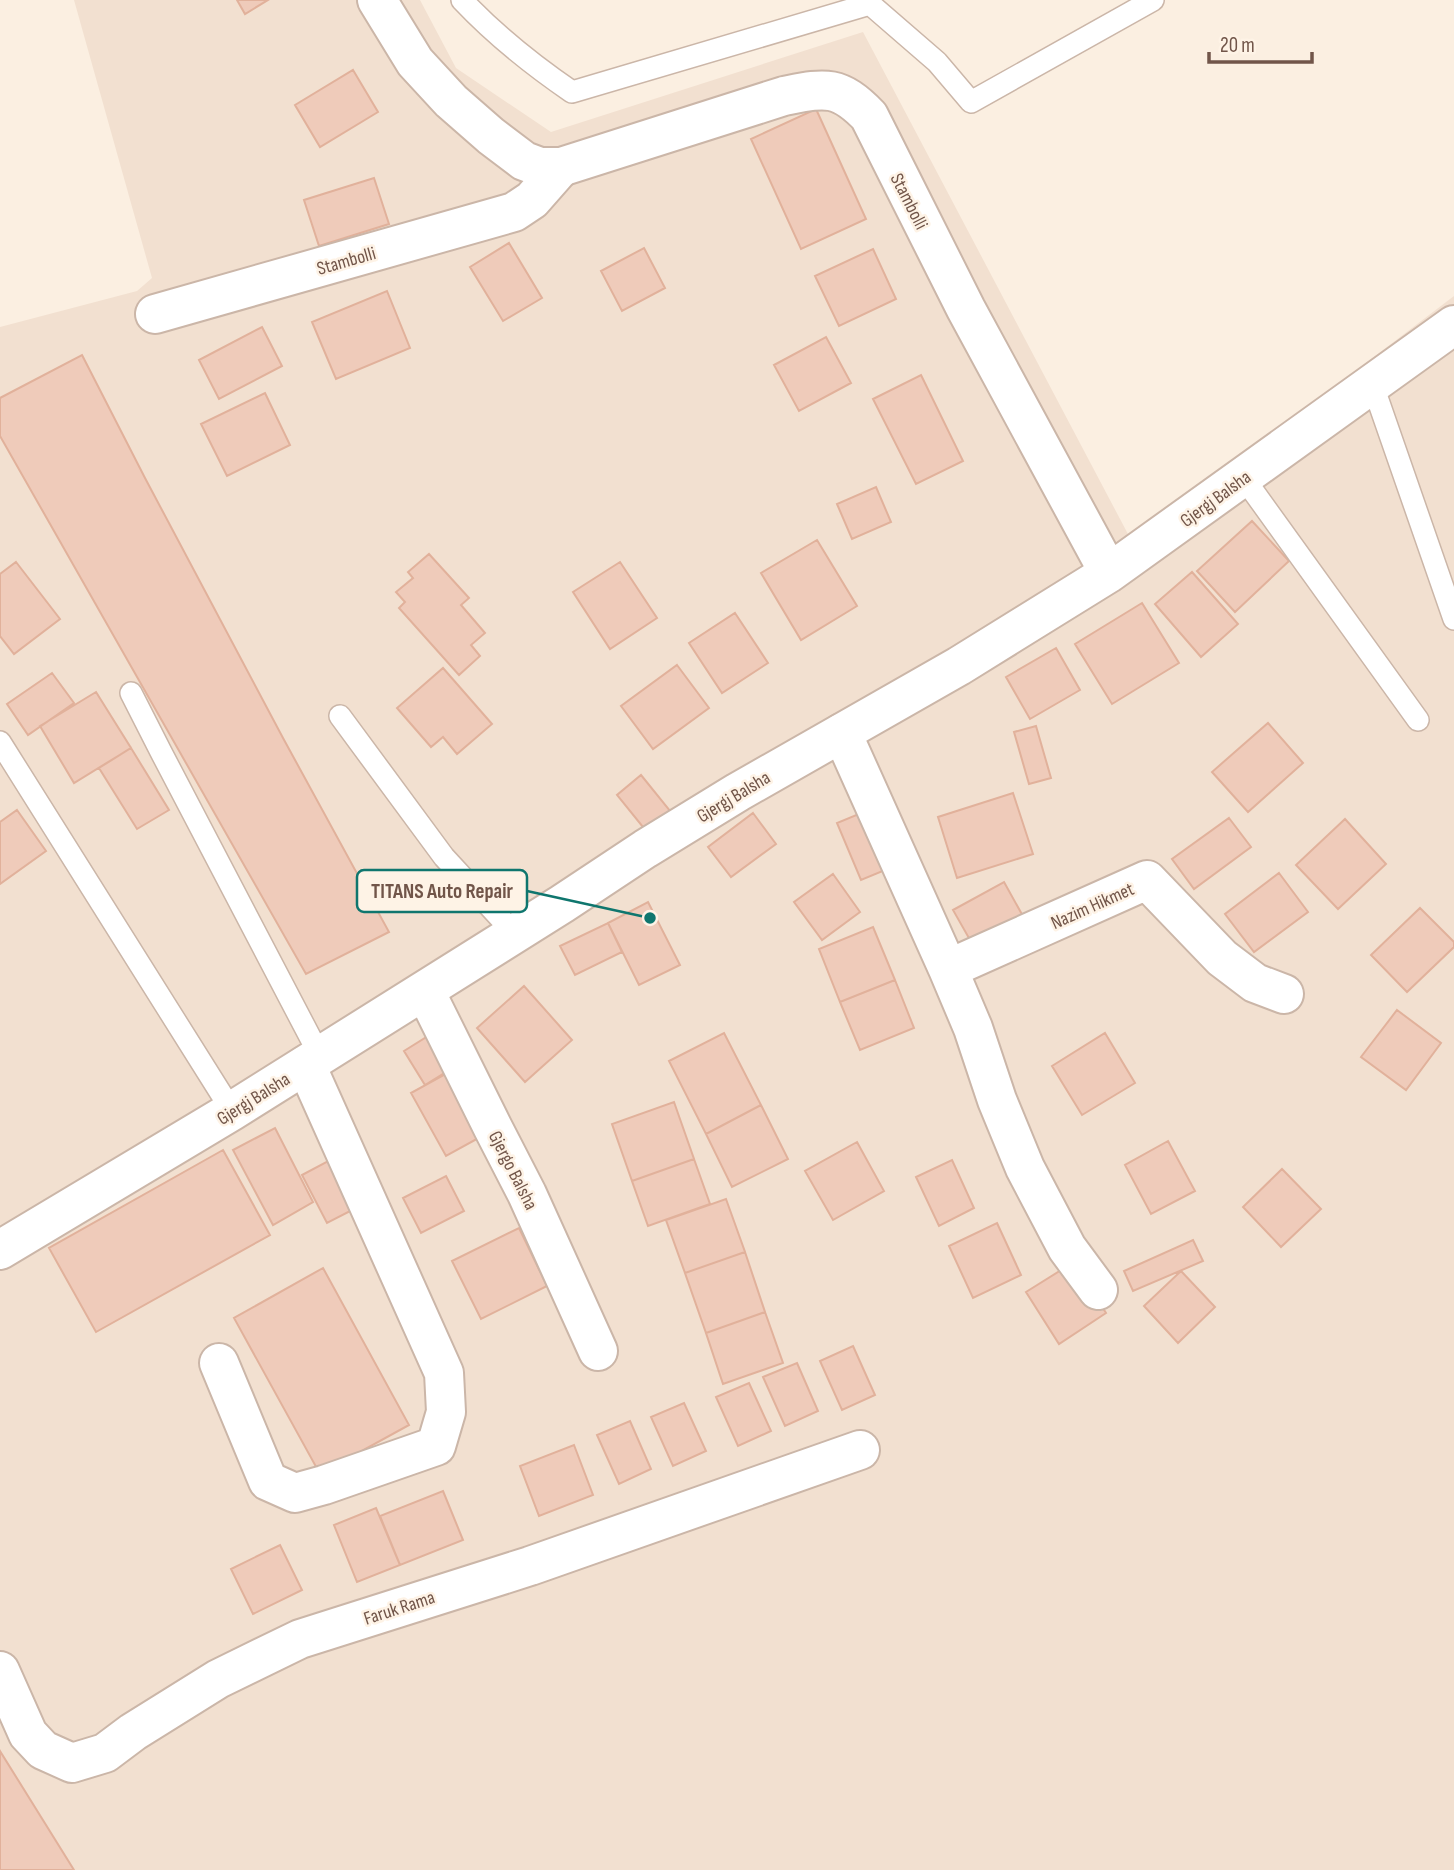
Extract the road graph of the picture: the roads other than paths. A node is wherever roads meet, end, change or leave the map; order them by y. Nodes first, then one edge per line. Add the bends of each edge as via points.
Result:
1 (377, 0) edge
2 (462, 0) edge
3 (1153, 0) edge
4 (561, 167) junction
5 (155, 314) dead end
6 (1454, 325) edge
7 (1372, 383) junction
8 (1243, 477) junction
9 (1109, 573) junction
10 (1454, 619) edge
11 (131, 693) dead end
12 (340, 716) dead end
13 (1418, 720) dead end
14 (842, 733) junction
15 (0, 742) edge
16 (515, 934) junction
17 (948, 969) junction
18 (425, 991) junction
19 (1284, 994) dead end
20 (313, 1061) junction
21 (233, 1111) junction
22 (0, 1250) edge
23 (1098, 1290) dead end
24 (598, 1351) dead end
25 (219, 1363) dead end
26 (860, 1450) dead end
27 (0, 1671) edge

1 - 4 street, Stambolli via 415,62 451,101 524,161
2 - 3 lane via 527,61 572,92 870,4 937,62 971,102
4 - 5 street, Stambolli via 514,212
4 - 9 street, Stambolli via 784,96 817,89 838,92 856,102 869,117 966,309
6 - 7 street, Gjergj Balsha
7 - 8 street, Gjergj Balsha
7 - 10 lane
8 - 9 street, Gjergj Balsha
8 - 13 lane
9 - 14 street, Gjergj Balsha
11 - 20 lane
12 - 16 lane via 444,857
14 - 16 street, Gjergj Balsha via 738,792
14 - 17 street
15 - 21 lane
16 - 18 street, Gjergj Balsha
17 - 19 street, Nazim Hikmet via 1147,880 1222,958 1255,984
17 - 23 street via 1025,1168 1067,1248
18 - 20 street, Gjergj Balsha
18 - 24 street, Gjergo Balsha via 527,1194
20 - 21 street, Gjergj Balsha
20 - 25 street via 444,1373 446,1412 436,1446 295,1493 268,1482
21 - 22 street, Gjergj Balsha
26 - 27 street, Faruk Rama via 530,1566 300,1639 218,1679 105,1753 72,1763 43,1750 27,1734

